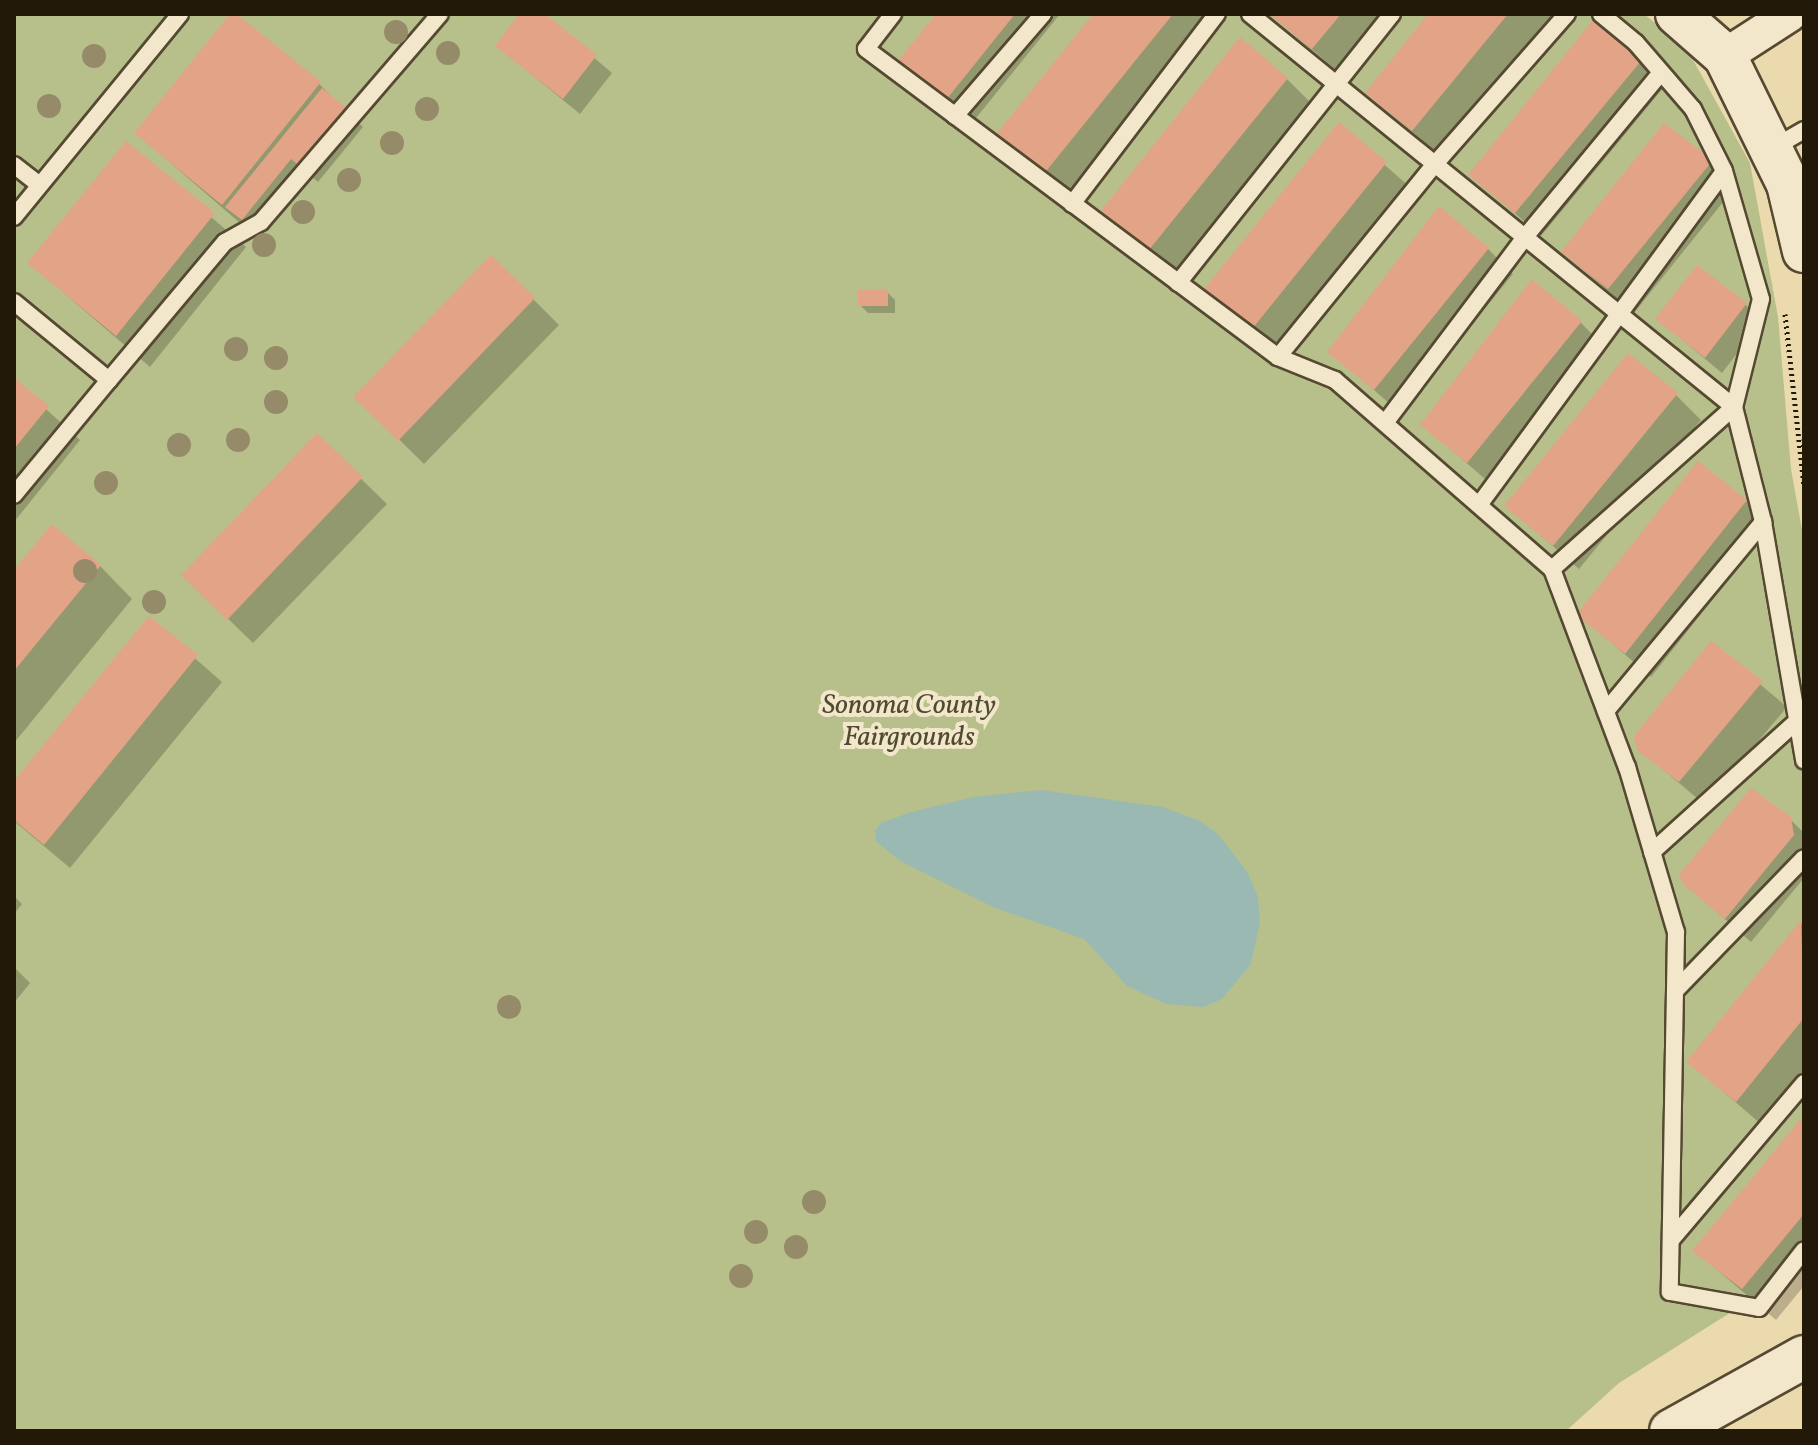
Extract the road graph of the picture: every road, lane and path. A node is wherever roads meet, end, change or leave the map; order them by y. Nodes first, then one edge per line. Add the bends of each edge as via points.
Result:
1 (180, 14) edge
2 (440, 14) edge
3 (893, 14) edge
4 (1043, 14) edge
5 (1217, 14) edge
6 (1250, 14) edge
7 (1392, 14) edge
8 (1567, 14) edge
9 (1601, 14) edge
10 (1677, 14) edge
11 (1790, 14) edge
12 (1725, 56) junction
13 (1659, 75) junction
14 (1335, 83) junction
15 (955, 116) junction
16 (1789, 139) edge
17 (1435, 164) junction
18 (14, 165) edge
19 (1724, 171) junction
20 (38, 184) junction
21 (1072, 204) junction
22 (14, 217) edge
23 (1525, 237) junction
24 (1804, 251) edge
25 (1178, 283) junction
26 (14, 302) edge
27 (1619, 314) junction
28 (1278, 357) junction
29 (109, 380) junction
30 (1734, 407) junction
31 (1385, 423) junction
32 (14, 495) edge
33 (1479, 505) junction
34 (1763, 522) junction
35 (1552, 569) junction
36 (1606, 711) junction
37 (1796, 722) junction
38 (1804, 760) edge
39 (1652, 852) junction
40 (1804, 858) edge
41 (1675, 991) junction
42 (1804, 1083) edge
43 (1671, 1240) junction
44 (1804, 1250) edge
45 (1804, 1357) edge
46 (1671, 1431) edge

1 - 20 lane
2 - 29 lane via 261,222 225,242
3 - 15 lane via 866,49
4 - 15 lane
5 - 21 lane
6 - 14 lane
7 - 14 lane
8 - 17 lane
9 - 13 lane via 1636,43
10 - 12 street
11 - 12 street
12 - 16 street
13 - 19 lane via 1693,109
13 - 23 lane
14 - 17 lane
14 - 25 lane
15 - 21 lane
16 - 24 street via 1788,184
17 - 23 lane
17 - 28 lane
18 - 20 lane
19 - 27 lane
19 - 30 lane via 1761,299
20 - 22 lane
21 - 25 lane
23 - 27 lane
23 - 31 lane
25 - 28 lane
26 - 29 lane
27 - 30 lane
27 - 33 lane
28 - 31 lane via 1335,380
29 - 32 lane
30 - 34 lane
30 - 35 lane
31 - 33 lane
33 - 35 lane
34 - 36 lane
34 - 37 lane
35 - 36 lane
36 - 39 lane
37 - 38 lane
37 - 39 lane
39 - 41 lane via 1676,932
40 - 41 lane
41 - 43 lane
42 - 43 lane
43 - 44 lane via 1670,1292 1759,1308
45 - 46 street

